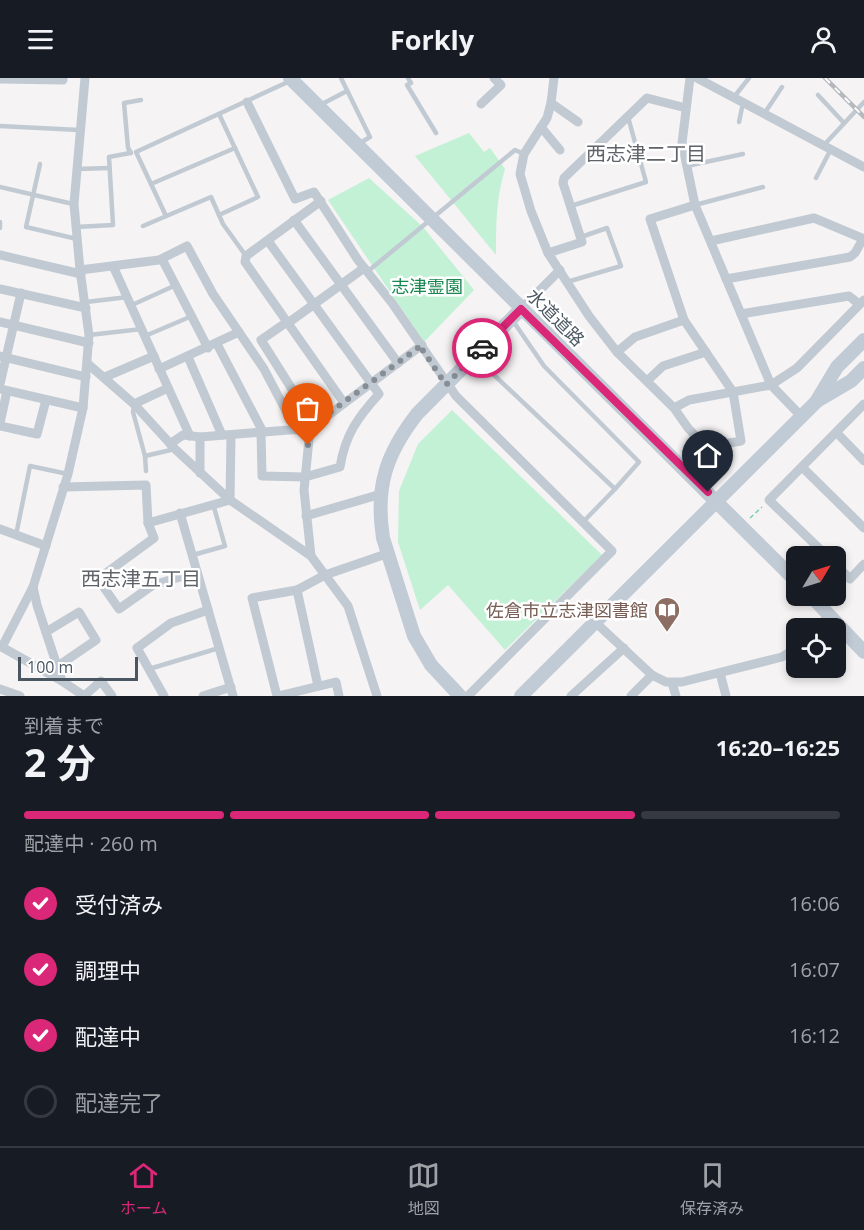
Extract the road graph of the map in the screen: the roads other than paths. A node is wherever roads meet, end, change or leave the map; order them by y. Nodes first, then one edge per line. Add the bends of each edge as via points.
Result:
1 (63, 78) edge
2 (85, 78) edge
3 (341, 78) edge
4 (408, 78) edge
5 (494, 78) edge
6 (554, 78) edge
7 (690, 78) edge
8 (749, 78) edge
9 (0, 79) edge
10 (18, 79) edge
11 (293, 79) edge
12 (704, 80) edge
13 (782, 87) dead end
14 (347, 91) junction
15 (818, 95) dead end
16 (734, 98) junction
17 (141, 100) dead end
18 (247, 102) junction
19 (864, 102) edge
20 (551, 103) junction
21 (743, 103) junction
22 (481, 104) dead end
23 (318, 105) junction
24 (686, 108) junction
25 (219, 114) junction
26 (764, 114) junction
27 (628, 117) junction
28 (578, 122) dead end
29 (739, 122) dead end
30 (844, 123) junction
31 (0, 126) edge
32 (541, 127) junction
33 (79, 130) junction
34 (436, 133) dead end
35 (357, 144) junction
36 (827, 147) junction
37 (235, 148) junction
38 (560, 150) dead end
39 (136, 152) junction
40 (130, 153) junction
41 (524, 154) junction
42 (743, 154) dead end
43 (40, 164) dead end
44 (687, 166) junction
45 (864, 167) edge
46 (110, 168) junction
47 (77, 169) junction
48 (816, 178) dead end
49 (151, 184) junction
50 (0, 187) edge
51 (763, 187) dead end
52 (33, 195) junction
53 (321, 201) junction
54 (74, 204) junction
55 (695, 205) junction
56 (571, 206) junction
57 (219, 214) junction
58 (166, 216) junction
59 (432, 219) junction
60 (294, 220) junction
61 (0, 222) edge
62 (75, 226) junction
63 (143, 226) dead end
64 (0, 228) edge
65 (580, 237) junction
66 (77, 239) junction
67 (864, 239) edge
68 (268, 240) junction
69 (711, 241) junction
70 (548, 253) junction
71 (0, 255) edge
72 (246, 256) junction
73 (162, 259) junction
74 (113, 266) junction
75 (366, 270) junction
76 (560, 270) junction
77 (80, 272) junction
78 (726, 279) junction
79 (567, 282) junction
80 (176, 285) junction
81 (341, 285) junction
82 (0, 289) edge
83 (21, 293) junction
84 (129, 301) junction
85 (862, 302) edge
86 (314, 304) junction
87 (86, 305) junction
88 (516, 314) junction
89 (741, 314) junction
90 (192, 316) junction
91 (684, 320) junction
92 (0, 322) edge
93 (288, 323) junction
94 (14, 326) junction
95 (144, 332) junction
96 (239, 332) junction
97 (89, 339) junction
98 (864, 340) edge
99 (422, 345) junction
100 (213, 346) junction
101 (617, 352) junction
102 (706, 352) junction
103 (154, 356) junction
104 (474, 356) junction
105 (3, 357) edge
106 (188, 357) junction
107 (398, 363) junction
108 (88, 364) junction
109 (864, 368) edge
110 (159, 369) junction
111 (86, 377) junction
112 (105, 377) junction
113 (647, 381) junction
114 (371, 383) junction
115 (446, 385) junction
116 (771, 385) junction
117 (2, 388) edge
118 (168, 388) junction
119 (733, 392) junction
120 (46, 400) junction
121 (816, 402) junction
122 (344, 403) junction
123 (135, 404) junction
124 (864, 404) edge
125 (83, 408) junction
126 (674, 408) junction
127 (801, 416) junction
128 (0, 424) edge
129 (312, 426) junction
130 (296, 430) junction
131 (262, 432) junction
132 (837, 433) junction
133 (227, 435) junction
134 (195, 437) junction
135 (173, 446) junction
136 (145, 456) junction
137 (864, 461) edge
138 (802, 467) junction
139 (146, 471) dead end
140 (200, 473) junction
141 (68, 474) junction
142 (305, 477) junction
143 (63, 487) junction
144 (615, 489) junction
145 (381, 494) junction
146 (230, 500) junction
147 (716, 501) junction
148 (213, 504) junction
149 (180, 513) junction
150 (306, 516) junction
151 (583, 522) junction
152 (148, 523) junction
153 (864, 528) edge
154 (0, 530) edge
155 (16, 535) junction
156 (46, 546) junction
157 (817, 546) edge
158 (387, 554) junction
159 (193, 555) junction
160 (311, 556) junction
161 (864, 564) edge
162 (786, 571) edge
163 (198, 572) junction
164 (325, 575) junction
165 (846, 576) edge
166 (33, 587) junction
167 (297, 590) junction
168 (821, 606) edge
169 (208, 610) junction
170 (830, 615) junction
171 (827, 618) edge
172 (596, 622) junction
173 (46, 632) junction
174 (219, 648) junction
175 (624, 648) junction
176 (1, 649) edge
177 (864, 652) edge
178 (786, 654) edge
179 (58, 666) junction
180 (148, 669) junction
181 (720, 673) junction
182 (652, 675) junction
183 (62, 681) junction
184 (672, 683) junction
185 (318, 686) junction
186 (0, 689) edge
187 (232, 692) edge
188 (20, 696) edge
189 (84, 696) edge
190 (112, 696) edge
191 (164, 696) edge
192 (203, 696) edge
193 (277, 696) edge
194 (339, 696) edge
195 (378, 696) edge
196 (460, 696) edge
197 (468, 696) edge
198 (521, 696) edge
199 (572, 696) edge
200 (631, 696) edge
201 (676, 696) edge
202 (726, 696) edge

1 - 10 street
2 - 33 street
3 - 14 lane
4 - 34 lane via 411,83 407,85
5 - 22 street via 501,85
6 - 20 street
7 - 24 street
8 - 16 lane
9 - 10 street
11 - 18 lane
11 - 23 street, 水道道路
12 - 16 street
13 - 26 lane
14 - 23 lane
14 - 35 lane via 370,137
15 - 30 lane
16 - 21 street
17 - 40 lane via 124,103
18 - 25 lane
18 - 53 street via 296,199 314,192
19 - 30 lane
20 - 28 street
20 - 32 street
21 - 26 street
21 - 29 lane
23 - 35 street, 水道道路
24 - 27 street via 646,98
24 - 44 street via 682,142
25 - 37 lane
25 - 39 lane
26 - 36 street
27 - 56 street via 564,178
27 - 56 lane via 646,182
30 - 36 lane
31 - 33 lane
32 - 38 street
32 - 41 street
33 - 47 street
35 - 59 street, 水道道路
36 - 45 street
36 - 48 lane
37 - 49 lane
37 - 57 lane via 258,197
39 - 40 lane
39 - 49 lane
40 - 46 lane via 109,157
41 - 59 lane via 515,150
41 - 70 street via 521,182
42 - 44 lane
43 - 52 lane
44 - 55 street
46 - 47 lane
46 - 62 lane via 113,225
47 - 54 street
49 - 58 lane
50 - 52 lane
51 - 55 lane
52 - 54 lane
52 - 66 lane via 26,227
53 - 60 street
53 - 75 street
54 - 62 street
55 - 69 street
55 - 91 street via 650,219
56 - 65 street
57 - 58 lane via 211,197
57 - 72 lane
58 - 63 lane
59 - 75 lane
59 - 88 street, 水道道路
60 - 68 street
60 - 81 street
61 - 64 lane
62 - 66 street
65 - 70 street via 582,242
65 - 79 lane via 607,228 621,266
66 - 77 street
67 - 69 street via 814,218
67 - 78 street via 850,257
68 - 72 street
68 - 86 street
69 - 78 street
70 - 76 street
71 - 77 street
72 - 93 street via 245,262
73 - 74 street
73 - 80 street
73 - 96 street via 187,246
74 - 77 street
74 - 84 street
75 - 81 street
75 - 99 street
76 - 79 street
76 - 88 street
77 - 87 street
78 - 89 street
79 - 101 street
80 - 84 lane
80 - 90 street
81 - 86 street
81 - 107 street
82 - 83 street
83 - 87 street
83 - 94 street
84 - 87 lane
84 - 95 street
85 - 89 street via 849,296
85 - 116 street via 797,368
86 - 93 street
86 - 114 street
87 - 97 street
88 - 104 street
88 - 144 lane via 544,366 639,462
88 - 147 street, 水道道路
89 - 116 street
90 - 95 lane
90 - 100 street
91 - 101 street via 635,337
91 - 102 street
92 - 94 street
93 - 122 street
93 - 129 street via 261,340
94 - 97 street
94 - 105 street
95 - 97 lane
95 - 103 street
96 - 100 street
96 - 130 street via 264,369
97 - 108 street
98 - 121 street via 837,367
99 - 107 street
99 - 115 street
100 - 106 street
100 - 131 street
101 - 113 street
102 - 113 street via 663,366
102 - 119 street
103 - 110 street
103 - 112 street
104 - 115 street
104 - 144 lane
105 - 111 street
105 - 117 street
106 - 110 street
106 - 133 street
107 - 114 street
108 - 111 street
108 - 112 street
109 - 121 street via 851,381
110 - 118 street
111 - 125 street
112 - 123 street
113 - 126 street
114 - 122 street
114 - 142 street via 379,394 359,416 343,447 340,467
115 - 145 street via 395,444
115 - 151 street
116 - 119 street
116 - 127 street
117 - 120 street
117 - 128 street
118 - 123 street
118 - 134 street
119 - 126 street via 689,399
119 - 126 street via 741,441 706,447
120 - 125 street
120 - 128 street via 37,434
121 - 127 street
122 - 129 street
123 - 135 street
123 - 136 lane via 133,412
124 - 132 street
125 - 141 street
127 - 147 street
129 - 130 street
129 - 142 street
130 - 131 street
131 - 133 street
131 - 142 street via 262,476
132 - 137 street
132 - 138 street
133 - 134 street
133 - 146 street
134 - 135 street via 183,435
134 - 140 street
135 - 136 lane
135 - 140 street
136 - 139 lane
138 - 153 street
138 - 157 street via 769,500
140 - 146 street
141 - 143 street
141 - 155 lane via 30,466
142 - 150 street
143 - 152 street via 146,485
143 - 156 street
144 - 151 lane
145 - 150 street
145 - 158 street via 380,523
146 - 148 street
146 - 160 street
147 - 162 street, 水道道路
147 - 172 street
148 - 149 street
148 - 159 lane via 225,546
149 - 152 street
149 - 159 street
150 - 160 street
151 - 197 street via 612,551
152 - 163 street via 154,538 98,579 119,609 153,585
154 - 155 street
155 - 156 street
156 - 166 street
158 - 164 street
158 - 196 street via 422,652
159 - 163 street
160 - 164 street
161 - 165 street via 849,579
163 - 169 street
164 - 167 street
164 - 195 street via 348,606
166 - 173 street
166 - 176 street
167 - 185 street
167 - 193 street via 252,598
168 - 170 street
169 - 174 street
169 - 180 street via 171,623 137,648
170 - 171 street
170 - 177 street
172 - 175 street
172 - 198 street
173 - 179 street
173 - 179 street via 79,612 96,640
174 - 180 lane
174 - 187 street
175 - 182 street
175 - 199 street
176 - 183 street
178 - 181 street
179 - 183 street
180 - 191 street
181 - 184 street
181 - 202 street
182 - 184 street
182 - 200 street
183 - 189 street
184 - 201 street
185 - 193 street
185 - 194 street via 336,682
186 - 188 street
187 - 192 street
189 - 190 street via 101,681

